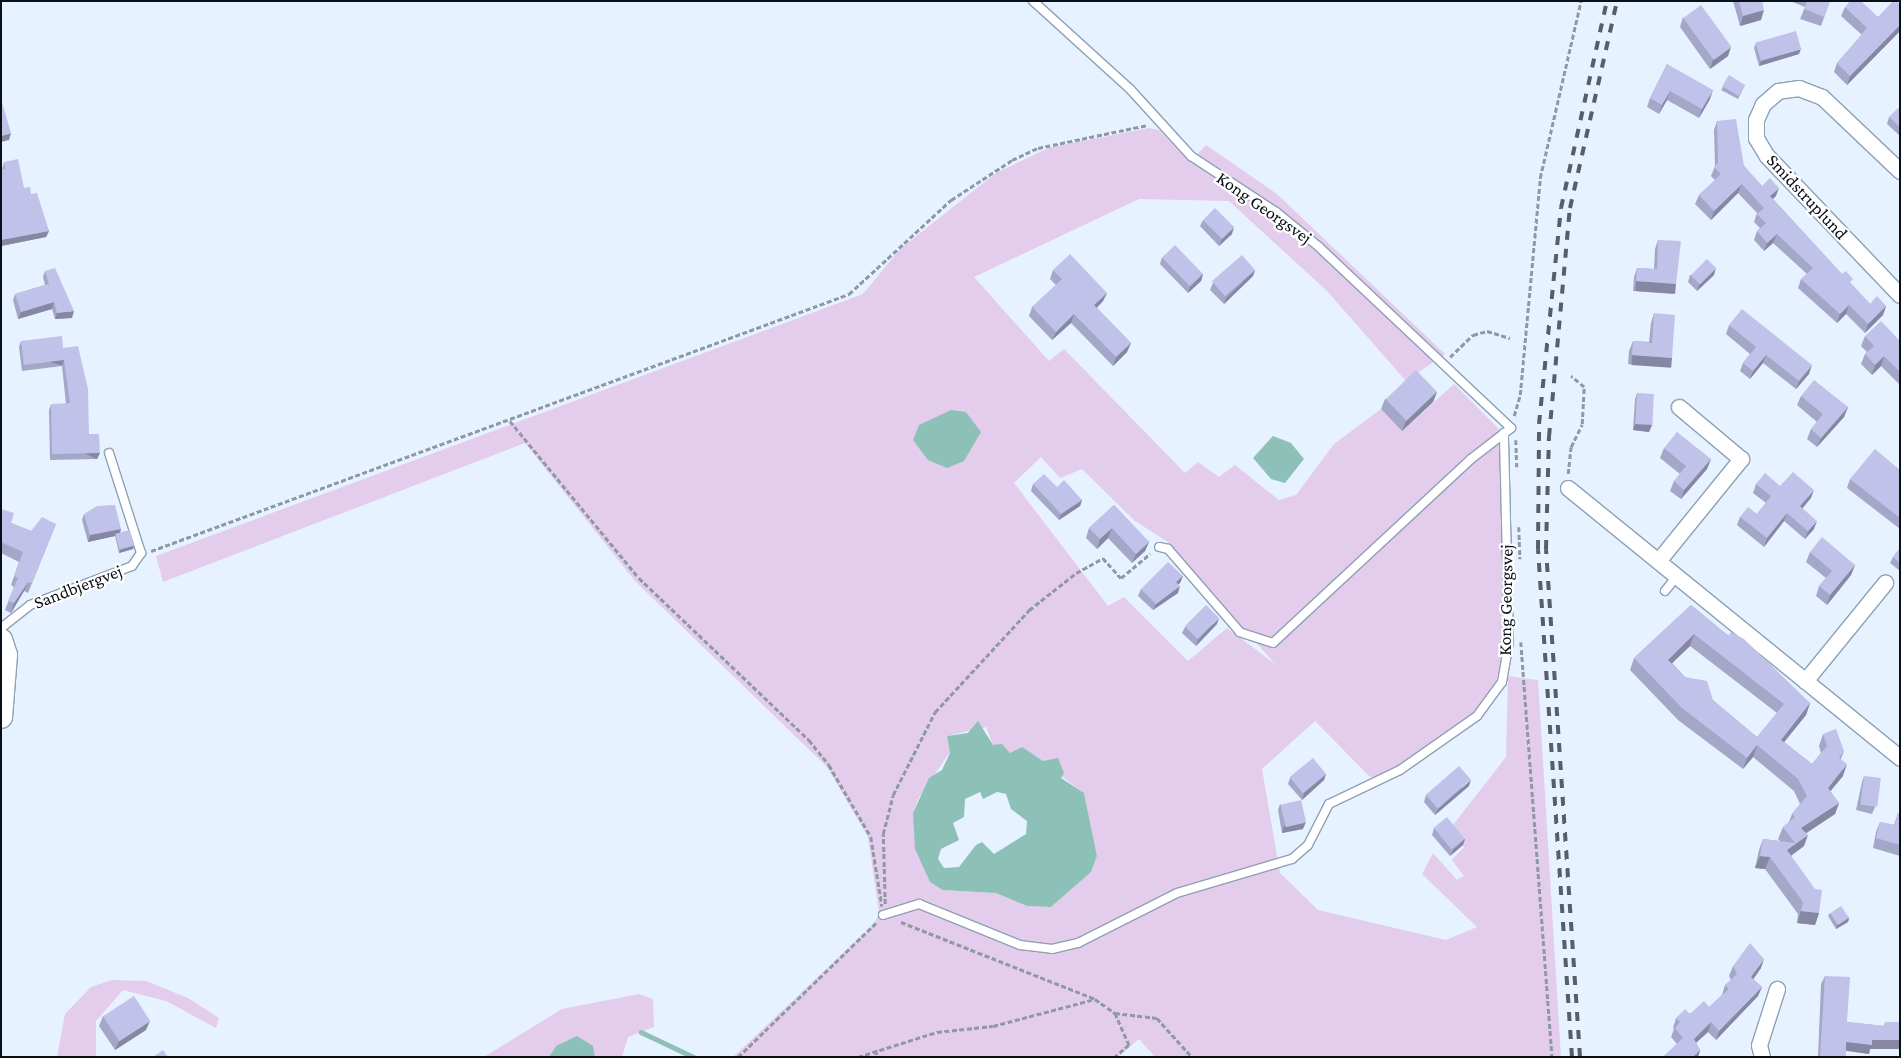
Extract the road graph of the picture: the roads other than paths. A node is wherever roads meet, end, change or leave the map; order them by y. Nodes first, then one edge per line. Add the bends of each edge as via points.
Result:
1 (1033, 1) edge
2 (1900, 171) edge
3 (1900, 295) edge
4 (1679, 408) dead end
5 (1504, 433) junction
6 (109, 453) dead end
7 (1568, 488) road end
8 (1159, 547) road end
9 (1658, 561) junction
10 (1677, 576) junction
11 (1885, 583) dead end
12 (1665, 591) dead end
13 (1, 628) edge
14 (1, 639) edge
15 (1805, 681) junction
16 (1, 717) edge
17 (1900, 758) edge
18 (883, 915) road end
19 (1777, 989) dead end
20 (1762, 1057) edge

1 - 5 lane, Kong Georgsvej via 1130,89 1191,156 1319,247 1511,428
2 - 3 street, Smidstruplund via 1822,97 1799,88 1778,92 1763,104 1756,138 1767,156
4 - 9 street via 1741,459
5 - 8 lane via 1273,643 1240,632 1168,549
5 - 18 lane, Kong Georgsvej via 1509,643 1502,682 1477,716 1400,770 1330,804 1308,845 1292,860 1177,893 1078,943 1061,947 1020,945 919,904
6 - 13 lane, Sandbjergvej via 141,552 132,566 30,604
7 - 9 street
9 - 10 street
10 - 12 lane
10 - 15 street
11 - 15 street
14 - 16 street via 6,654
15 - 17 street
19 - 20 street via 1759,1045

